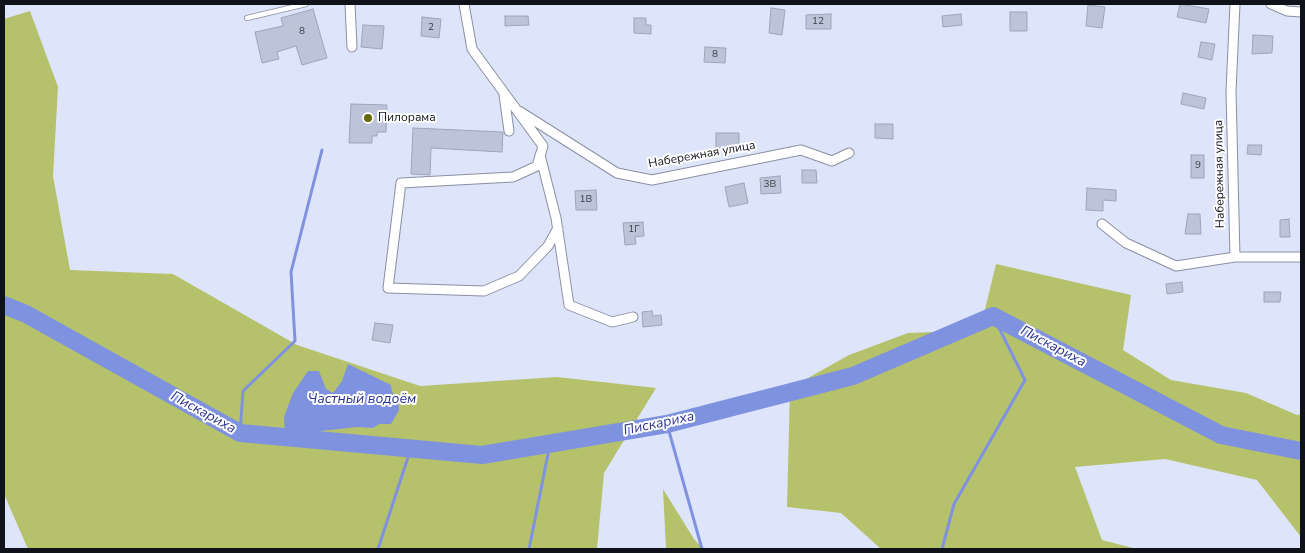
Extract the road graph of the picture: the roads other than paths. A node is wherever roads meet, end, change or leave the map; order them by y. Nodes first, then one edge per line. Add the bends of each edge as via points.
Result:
1 (306, 4) edge
2 (350, 4) edge
3 (464, 4) edge
4 (1235, 4) edge
5 (1271, 4) edge
6 (1301, 12) edge
7 (247, 18) dead end
8 (352, 47) dead end
9 (503, 92) junction
10 (515, 109) junction
11 (509, 131) dead end
12 (848, 153) dead end
13 (540, 155) junction
14 (1102, 224) dead end
15 (558, 228) junction
16 (1235, 257) junction
17 (1301, 257) edge
18 (632, 317) dead end

1 - 7 lane
2 - 8 street
3 - 9 street via 472,49
4 - 16 street, Набережная улица via 1231,91
5 - 6 street
9 - 10 street
9 - 11 street
10 - 12 street, Набережная улица via 616,173 652,180 801,150 832,161
10 - 13 street via 543,146
13 - 15 street
13 - 15 street via 537,166 512,178 401,183 388,288 484,291 519,276 548,246
14 - 16 street via 1126,243 1176,266
15 - 18 street via 569,304 612,322
16 - 17 street

